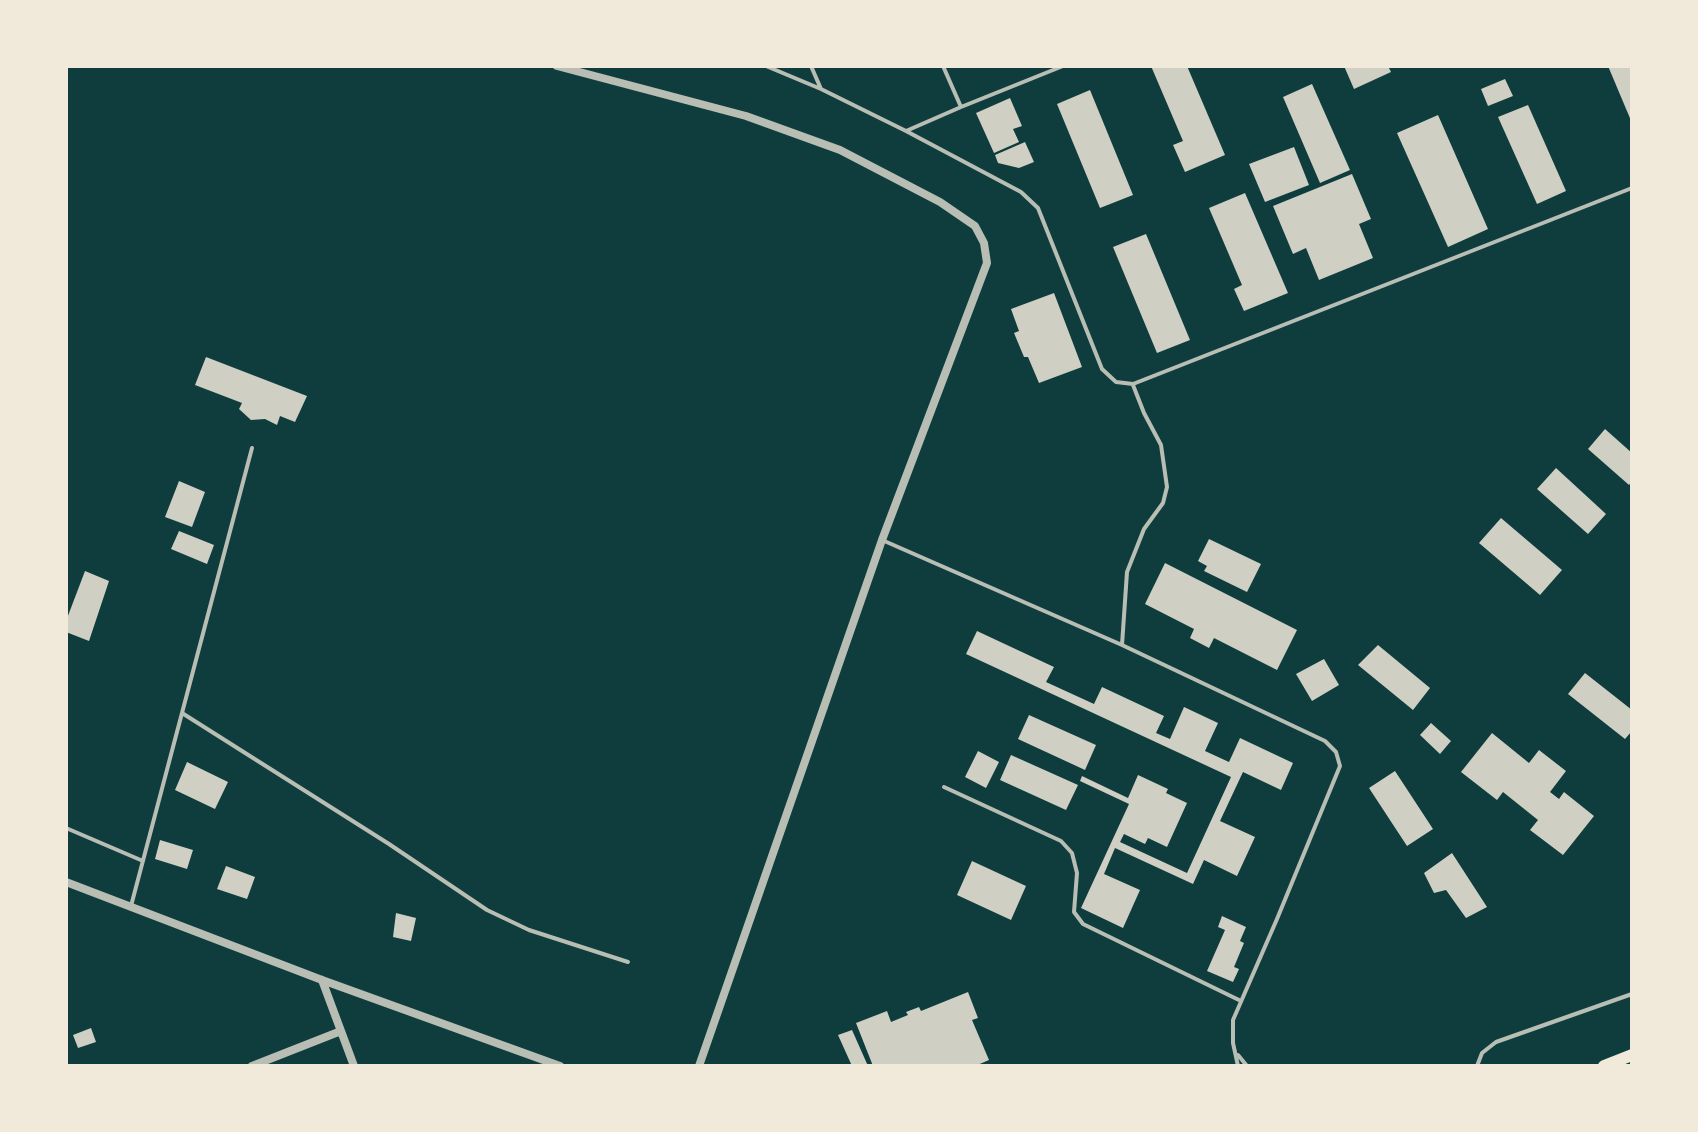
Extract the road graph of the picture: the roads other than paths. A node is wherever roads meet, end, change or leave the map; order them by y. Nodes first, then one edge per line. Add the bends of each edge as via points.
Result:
1 (557, 66) edge
2 (766, 66) edge
3 (811, 66) edge
4 (943, 66) edge
5 (1063, 66) edge
6 (821, 89) junction
7 (961, 107) junction
8 (906, 131) junction
9 (1632, 188) edge
10 (1133, 384) junction
11 (252, 448) dead end
12 (882, 540) junction
13 (1122, 645) junction
14 (182, 713) junction
15 (944, 787) dead end
16 (66, 828) edge
17 (143, 861) junction
18 (66, 882) edge
19 (131, 907) junction
20 (628, 962) dead end
21 (322, 980) junction
22 (1632, 994) edge
23 (1241, 1001) junction
24 (341, 1031) junction
25 (1236, 1053) junction
26 (1632, 1055) edge
27 (252, 1066) edge
28 (354, 1066) edge
29 (560, 1066) edge
30 (699, 1066) edge
31 (1238, 1066) edge
32 (1247, 1066) edge
33 (1477, 1066) edge
34 (1604, 1066) edge

1 - 12 street via 746,116 840,150 975,226 987,263
2 - 6 lane
3 - 6 lane
4 - 7 lane
5 - 7 lane
6 - 8 lane
7 - 8 lane
8 - 10 lane via 1021,192 1038,208 1102,369 1116,382
9 - 10 lane
10 - 13 lane via 1161,445 1167,487 1127,572
11 - 14 lane
12 - 13 lane
12 - 30 street
13 - 23 lane via 1325,741 1336,752 1340,766
14 - 17 lane
14 - 20 lane via 487,910 529,930
15 - 23 lane via 1061,841 1072,853 1077,873 1074,912 1083,924
16 - 17 lane
17 - 19 lane
18 - 19 street
19 - 21 street
21 - 24 street
21 - 29 street
22 - 33 lane via 1496,1042 1482,1053
23 - 25 lane via 1233,1020
24 - 27 street
24 - 28 street
25 - 31 lane
25 - 32 lane
26 - 34 main road

